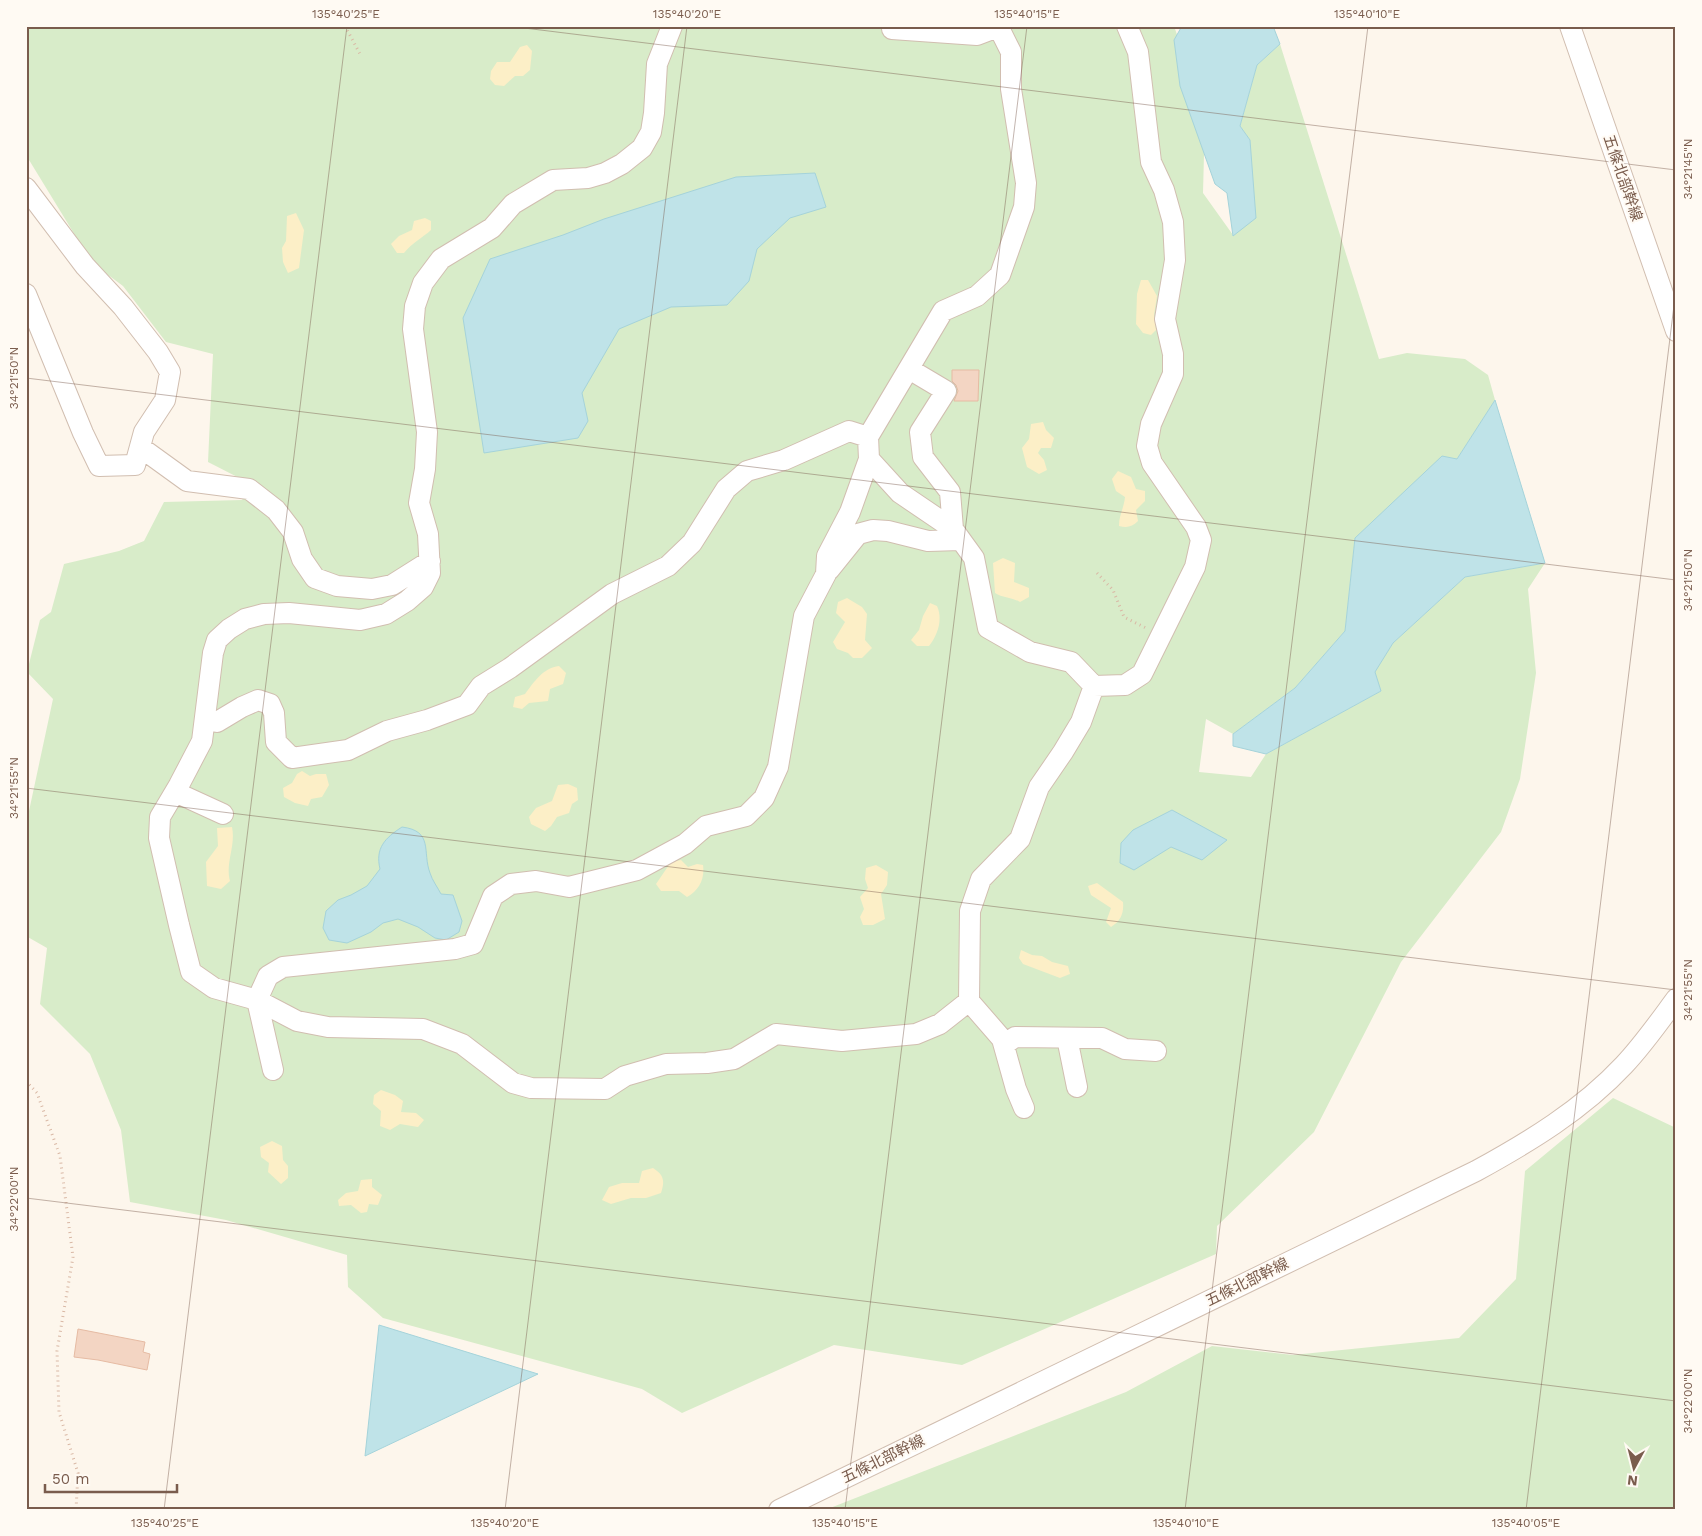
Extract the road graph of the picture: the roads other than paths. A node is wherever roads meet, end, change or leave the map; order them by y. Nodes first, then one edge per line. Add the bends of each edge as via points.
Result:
1 (672, 26) edge
2 (1127, 26) edge
3 (1570, 26) edge
4 (998, 27) edge
5 (892, 29) dead end
6 (952, 30) edge
7 (26, 188) edge
8 (26, 294) edge
9 (1676, 331) edge
10 (909, 369) junction
11 (868, 437) junction
12 (140, 447) junction
13 (869, 459) junction
14 (956, 534) junction
15 (430, 561) junction
16 (826, 574) junction
17 (1094, 686) junction
18 (205, 720) junction
19 (174, 792) junction
20 (222, 814) dead end
21 (1676, 999) edge
22 (257, 1000) junction
23 (969, 1001) junction
24 (1067, 1038) junction
25 (1004, 1045) junction
26 (1156, 1051) dead end
27 (273, 1070) dead end
28 (1077, 1087) dead end
29 (1024, 1108) dead end
30 (779, 1510) edge

1 - 15 street via 657,64 651,132 642,148 605,173 588,178 553,180 513,204 492,228 441,259 423,283 415,306 413,329 426,432 425,469 419,503 428,534
2 - 17 street via 1138,52 1151,162 1164,190 1173,222 1174,241 1165,319 1173,354 1173,374 1150,424 1147,446 1152,463 1196,527 1201,540 1195,566 1142,674 1125,685
3 - 9 street, 五條北部幹線
4 - 6 street via 977,35
4 - 10 street via 1011,52 1012,89 1026,183 1024,208 1000,275 977,296 943,311
5 - 6 street
7 - 12 street via 85,266 123,307 170,372 165,400 144,432
8 - 12 street via 99,466 135,465
10 - 11 street
10 - 14 street via 946,391 920,432 923,457 950,492
11 - 13 street
11 - 18 street via 849,431 784,460 746,471 726,489 692,543 668,566 612,594 482,686 466,705 387,731 348,750 292,758 276,742 274,713 270,704 258,700 217,722
12 - 15 street via 187,481 250,490 276,510 293,532 302,560 315,578 337,586 372,589 392,585
13 - 14 street via 900,492
13 - 16 street via 850,512 827,556
14 - 16 street via 928,541 888,531 858,534
14 - 17 street via 974,558 988,628 1030,652 1070,662
15 - 18 street via 430,573 423,587 386,614 360,620 289,613 264,614 245,619 229,629 218,640 213,653
16 - 22 street via 804,616 778,766 764,798 746,816 706,826 685,844 637,870 569,887 536,881 511,884 493,896 473,944 455,949 283,967 268,976
17 - 23 street via 1081,722 1038,787 1020,839 981,879 970,911
18 - 19 street via 202,741
19 - 20 street
19 - 22 street via 160,817 159,838 191,972 214,988
21 - 30 street, 五條北部幹線 via 1624,1066 1586,1100 1525,1144 1467,1176
22 - 23 street via 298,1021 328,1027 423,1029 462,1044 513,1083 531,1088 605,1089 626,1076 666,1064 734,1059 776,1034 842,1041 916,1034 940,1024
22 - 27 street
23 - 25 street
24 - 25 street via 1015,1037
24 - 26 street via 1102,1038 1125,1048
24 - 28 street
25 - 29 street

